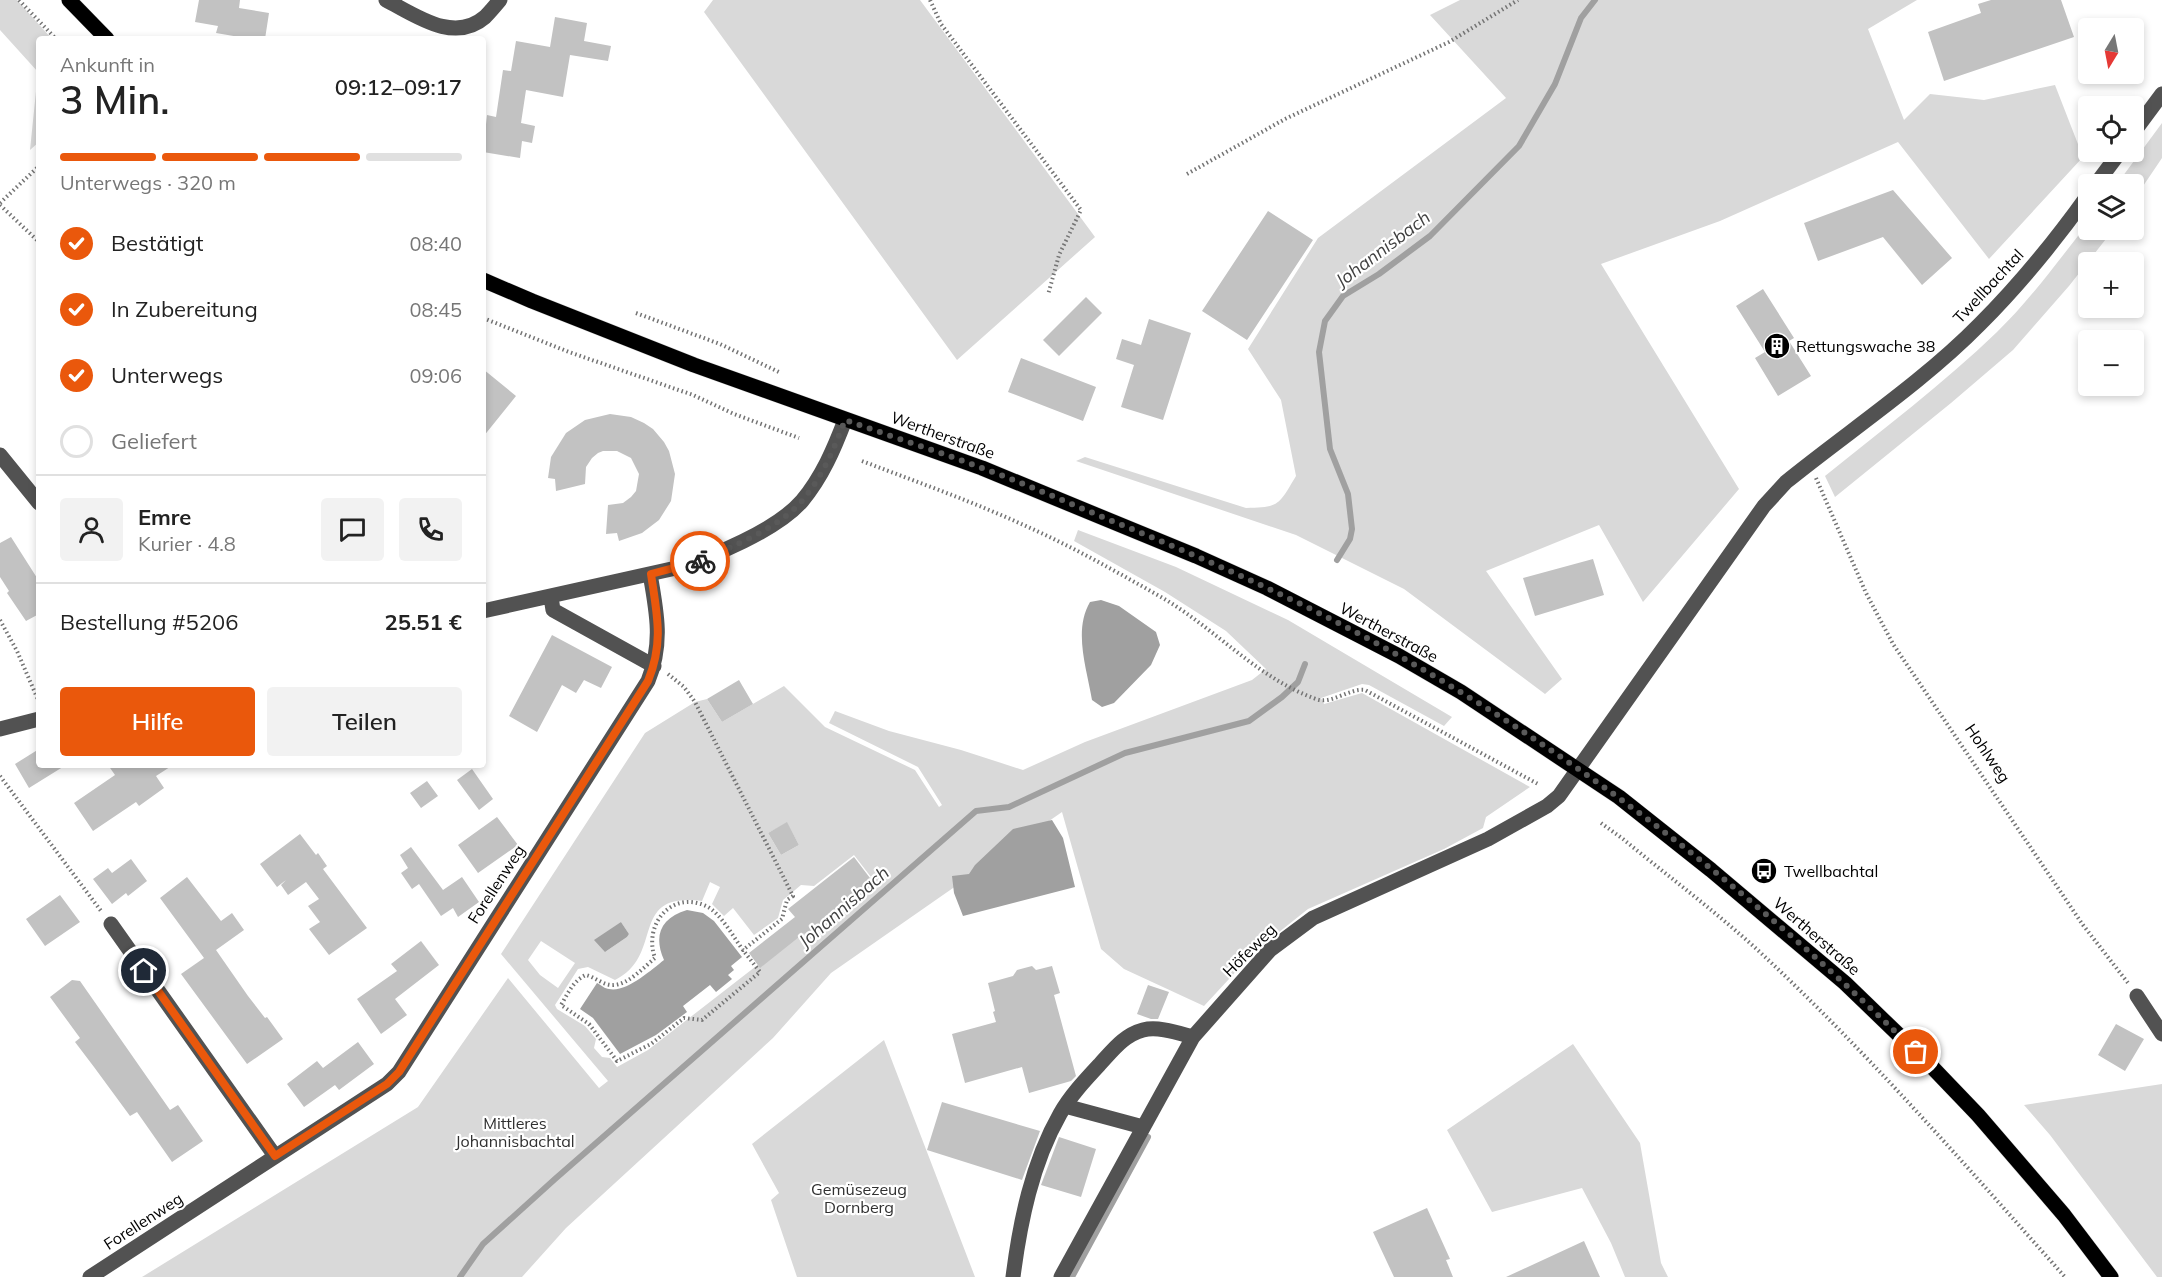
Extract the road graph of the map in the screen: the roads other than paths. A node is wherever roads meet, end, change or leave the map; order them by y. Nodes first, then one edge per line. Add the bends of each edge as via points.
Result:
1 (69, 0) edge
2 (386, 0) edge
3 (500, 0) edge
4 (104, 36) edge
5 (2162, 94) edge
6 (2144, 118) edge
7 (2078, 208) edge
8 (486, 281) edge
9 (845, 420) junction
10 (0, 455) edge
11 (36, 498) edge
12 (651, 574) junction
13 (551, 597) junction
14 (486, 610) edge
15 (654, 666) junction
16 (36, 720) edge
17 (0, 729) edge
18 (1579, 771) junction
19 (111, 924) road end
20 (2137, 996) road end
21 (2162, 1034) edge
22 (1192, 1037) junction
23 (1065, 1106) junction
24 (1143, 1127) junction
25 (275, 1156) junction
26 (90, 1277) edge
27 (1013, 1277) edge
28 (1061, 1277) edge
29 (2111, 1277) edge

1 - 4 main road
2 - 3 street via 438,26 451,28 470,26 484,18
5 - 6 street
7 - 18 street, Twellbachtal via 2021,280 1979,325 1939,362 1785,482 1764,506
8 - 9 main road, Wertherstraße via 618,336
9 - 12 street via 820,476 800,503 740,543 698,562
9 - 18 main road, Wertherstraße via 982,468 1248,580 1399,656 1461,692
10 - 11 street
12 - 13 street
12 - 15 street, Forellenweg via 659,643
13 - 14 street
13 - 15 street via 553,610
15 - 25 street, Forellenweg via 399,1072 387,1084
16 - 17 street
18 - 22 street, Höfeweg via 1559,796 1534,814 1488,839 1313,918 1270,950
18 - 29 main road, Wertherstraße via 1619,797 1711,870 1853,990 1977,1115 2064,1215
19 - 25 street
20 - 21 street
22 - 23 street via 1170,1030 1144,1029 1123,1039
22 - 24 street, Höfeweg
23 - 24 street
23 - 27 street via 1043,1148 1023,1214
24 - 28 street, Höfeweg
25 - 26 street, Forellenweg

